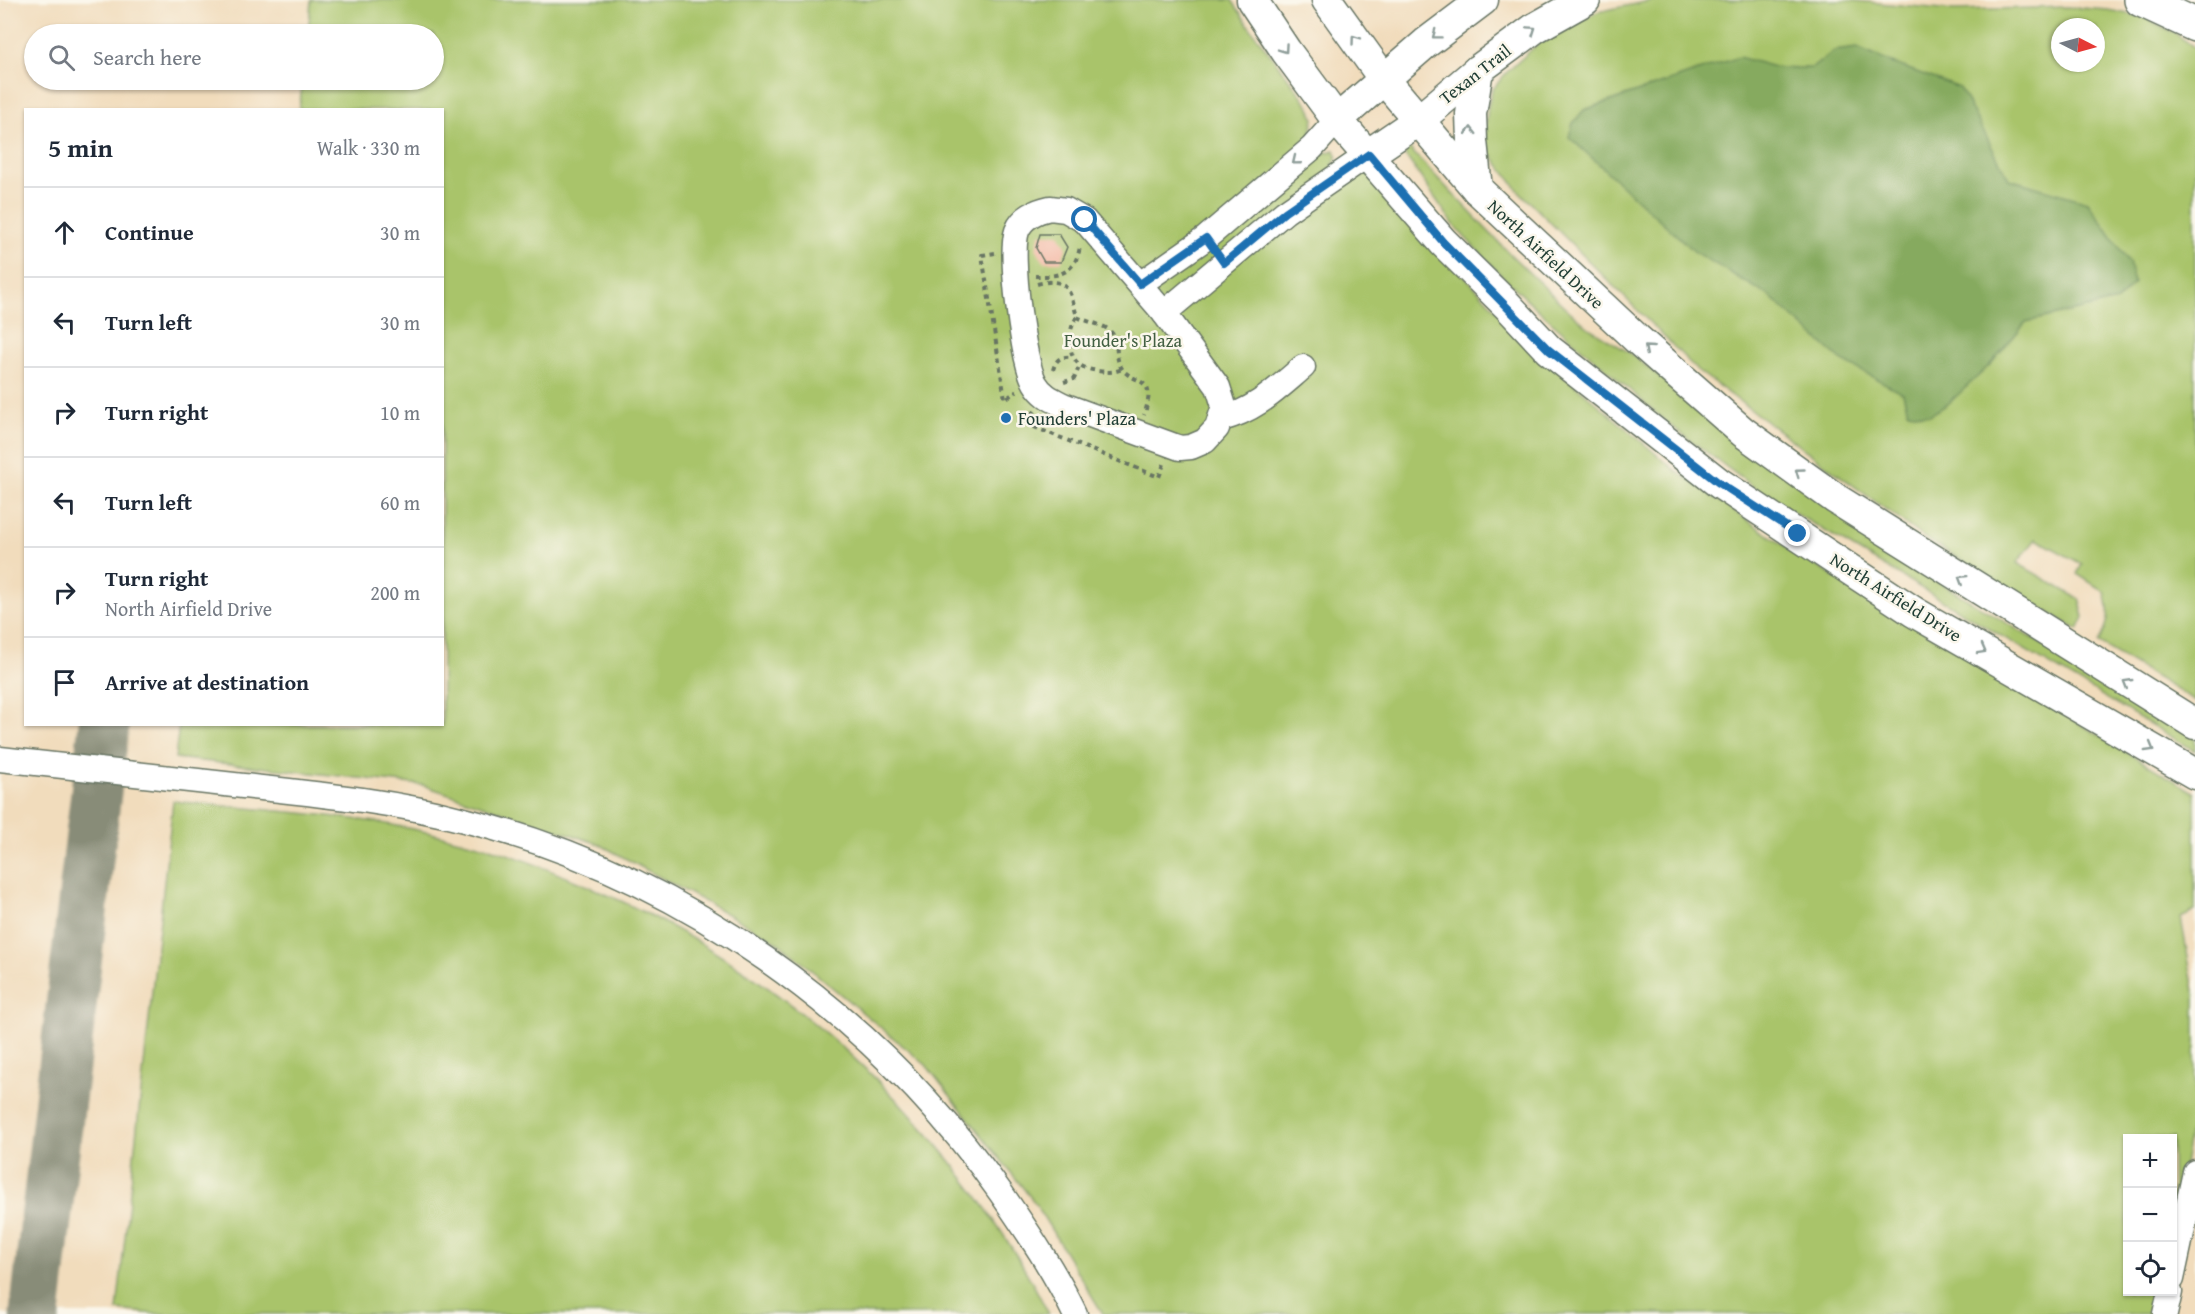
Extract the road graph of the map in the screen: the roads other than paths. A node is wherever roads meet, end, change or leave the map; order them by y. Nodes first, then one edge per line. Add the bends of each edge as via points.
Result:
1 (1252, 0) edge
2 (1327, 0) edge
3 (1483, 0) edge
4 (1585, 0) edge
5 (2141, 0) edge
6 (2195, 25) edge
7 (1478, 70) junction
8 (1383, 78) junction
9 (1337, 120) junction
10 (1419, 120) junction
11 (1369, 154) junction
12 (1267, 186) junction
13 (1477, 189) junction
14 (1285, 212) junction
15 (1206, 238) junction
16 (1224, 263) junction
17 (1140, 284) junction
18 (1164, 313) junction
19 (1303, 367) dead end
20 (1221, 419) junction
21 (2195, 724) edge
22 (0, 759) edge
23 (2195, 774) edge
24 (2195, 1172) edge
25 (2177, 1256) edge
26 (2169, 1296) edge
27 (1075, 1314) edge
28 (2165, 1314) edge

1 -> 9 main road, North Airfield Drive
8 -> 2 main road, North Airfield Drive
3 -> 8 main road
7 -> 4 main road, Texan Trail via 1535,28
5 - 6 highway
7 - 10 main road, Texan Trail
13 -> 7 main road via 1471,114
8 - 9 main road
8 - 10 main road, North Airfield Drive
9 - 11 main road, North Airfield Drive
9 -> 12 lane via 1312,148
10 - 11 main road, Texan Trail
10 - 13 main road, North Airfield Drive
11 - 14 lane
11 -> 23 main road, North Airfield Drive via 1443,242 1549,350 1719,483 1914,612
12 - 14 lane
12 - 15 lane
21 -> 13 main road, North Airfield Drive via 1836,500 1743,432
14 - 16 lane
15 - 16 lane
15 - 17 lane
16 - 18 lane
17 - 18 lane
17 - 20 lane via 1085,220 1066,210 1050,208 1021,224 1013,263 1024,284 1033,380 1047,398 1180,448 1211,437
18 - 20 lane via 1218,387 1224,406
19 - 20 lane via 1263,402 1239,415
22 - 27 lane via 420,809 516,835 651,891 710,923 792,978 902,1074 991,1179 1046,1261
24 - 25 lane
26 - 28 lane

